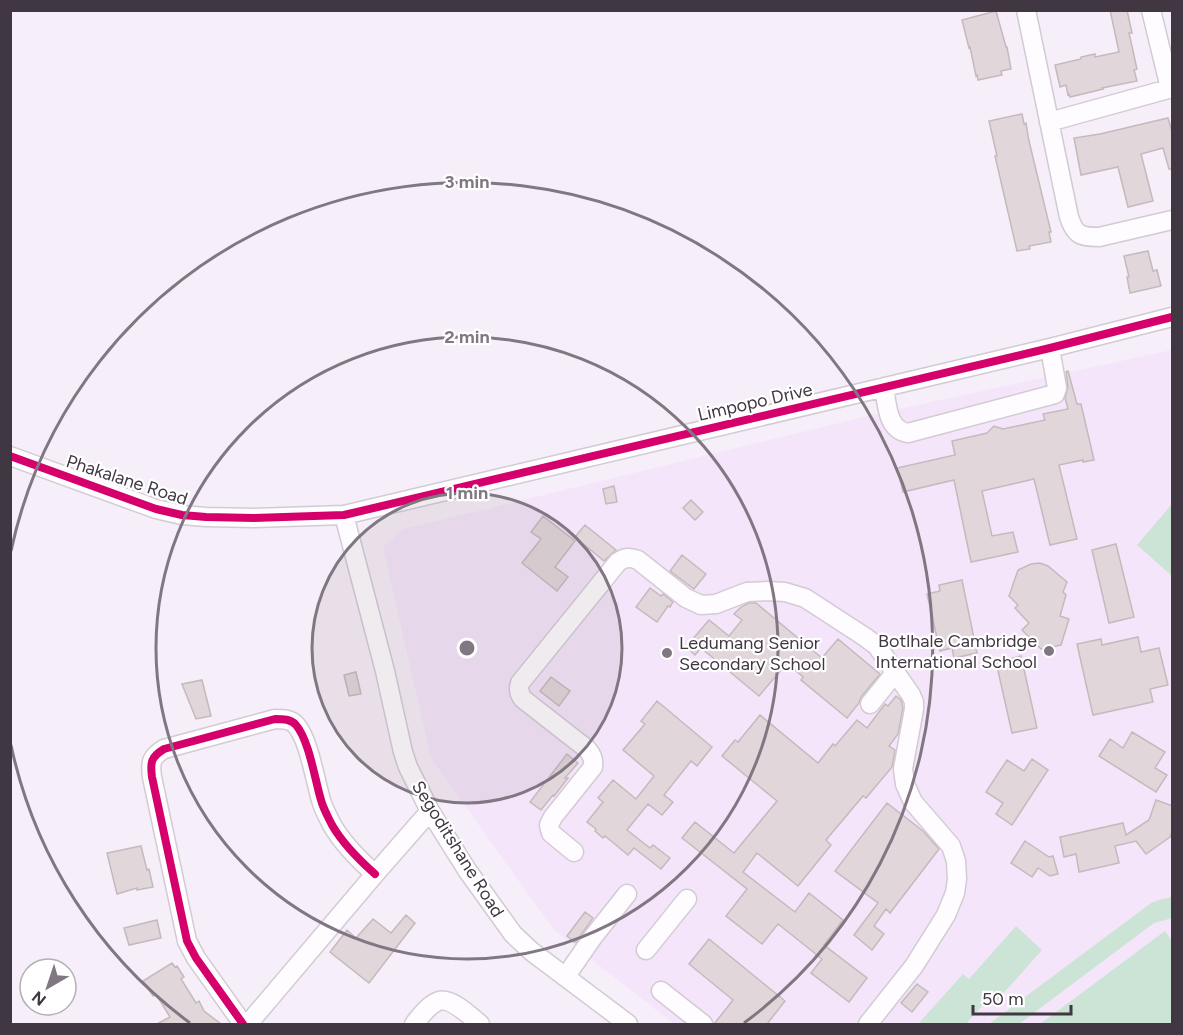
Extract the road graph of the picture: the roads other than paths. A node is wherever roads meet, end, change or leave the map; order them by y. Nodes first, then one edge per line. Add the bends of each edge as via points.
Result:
1 (1026, 10) edge
2 (1151, 10) edge
3 (1171, 88) edge
4 (1049, 122) junction
5 (1173, 220) edge
6 (1173, 317) edge
7 (1050, 348) junction
8 (884, 387) junction
9 (10, 456) edge
10 (344, 515) junction
11 (896, 673) junction
12 (870, 704) dead end
13 (430, 811) junction
14 (574, 852) dead end
15 (375, 874) junction
16 (626, 893) dead end
17 (687, 899) dead end
18 (646, 950) dead end
19 (566, 976) junction
20 (661, 991) dead end
21 (245, 1024) edge
22 (414, 1024) edge
23 (480, 1024) edge
24 (628, 1024) edge
25 (703, 1024) edge
26 (868, 1024) edge

1 - 4 street
2 - 3 street
3 - 4 street
4 - 5 street via 1069,217 1079,234 1099,237
6 - 7 street, Limpopo Drive
7 - 8 street, Limpopo Drive
7 - 8 street via 1058,388 1055,394 908,433 891,421
8 - 10 street, Limpopo Drive
9 - 10 street, Phakalane Road via 182,515
10 - 13 street, Segoditshane Road via 403,752
11 - 12 street
11 - 14 street via 877,646 805,598 785,592 757,591 701,605 686,598 638,560 623,558 519,687 523,699 592,755 593,767 549,825 551,833
11 - 26 street via 914,702 903,769 905,784 913,802 951,846 957,879 946,915 914,966
13 - 15 street
13 - 19 street, Segoditshane Road via 513,934
15 - 21 street
15 - 21 street via 352,853 332,825 303,736 295,723 275,719 154,755 152,777 188,941 196,958
16 - 19 street
17 - 18 street
19 - 24 street, Segoditshane Road
20 - 25 street
22 - 23 street via 442,1000 454,1004

